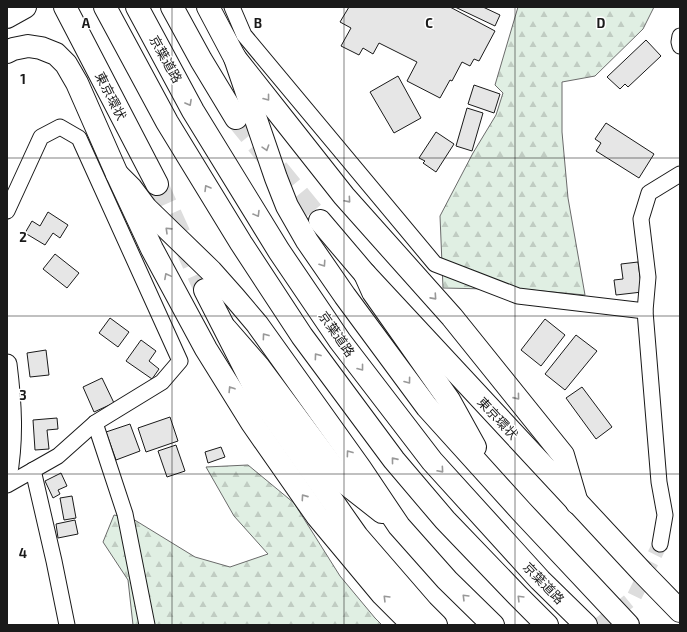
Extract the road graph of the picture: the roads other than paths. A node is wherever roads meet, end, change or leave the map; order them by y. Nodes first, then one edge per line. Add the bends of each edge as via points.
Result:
1 (25, 7) edge
2 (65, 7) edge
3 (105, 7) edge
4 (137, 7) edge
5 (172, 7) edge
6 (208, 7) edge
7 (232, 7) edge
8 (7, 17) edge
9 (680, 36) edge
10 (680, 46) edge
11 (7, 52) edge
12 (236, 58) junction
13 (236, 118) tunnel mouth
14 (117, 174) junction
15 (680, 174) edge
16 (157, 184) tunnel mouth
17 (7, 211) edge
18 (320, 221) tunnel mouth
19 (365, 274) junction
20 (205, 290) tunnel mouth
21 (645, 311) junction
22 (226, 329) junction
23 (7, 364) edge
24 (95, 423) junction
25 (33, 470) junction
26 (7, 478) edge
27 (492, 479) junction
28 (7, 485) edge
29 (577, 503) junction
30 (398, 526) junction
31 (660, 544) tunnel mouth
32 (680, 611) edge
33 (67, 625) edge
34 (147, 625) edge
35 (413, 625) edge
36 (436, 625) edge
37 (493, 625) edge
38 (547, 625) edge
39 (586, 625) edge
40 (628, 625) edge

1 - 8 highway
2 - 16 highway, 東京環状
38 -> 3 highway, 京葉道路 via 445,520 394,460 302,336 167,122
4 -> 39 highway, 京葉道路 via 193,111 279,251 340,341 432,461 540,580
5 - 13 highway
6 - 12 highway
7 - 21 street via 244,35 435,264 518,296
9 - 10 street
11 - 14 highway via 28,46 41,48 56,54 66,64 75,78
12 -> 27 highway via 276,178 287,206 307,242 427,406
12 -> 29 highway via 344,196 452,317 563,455
30 -> 14 highway via 360,468 257,324 211,271 146,208
35 -> 14 highway via 382,594 316,516 252,423 206,349 152,249
15 - 21 street via 649,192 641,219 648,277
17 - 24 street via 41,137 60,127 79,138 180,361 162,382
18 - 19 highway, 東京環状
19 - 27 highway via 373,292 449,400
19 - 29 highway, 東京環状
20 - 22 highway
21 - 31 street via 659,482 665,515
22 - 30 highway via 259,367 345,482
22 - 36 highway via 259,396 357,536
23 - 26 street via 12,430
24 - 25 street via 58,456
24 - 34 street via 125,514
25 - 28 street
25 - 33 street
27 - 40 highway
29 - 32 highway, 東京環状
37 -> 30 highway via 447,580

